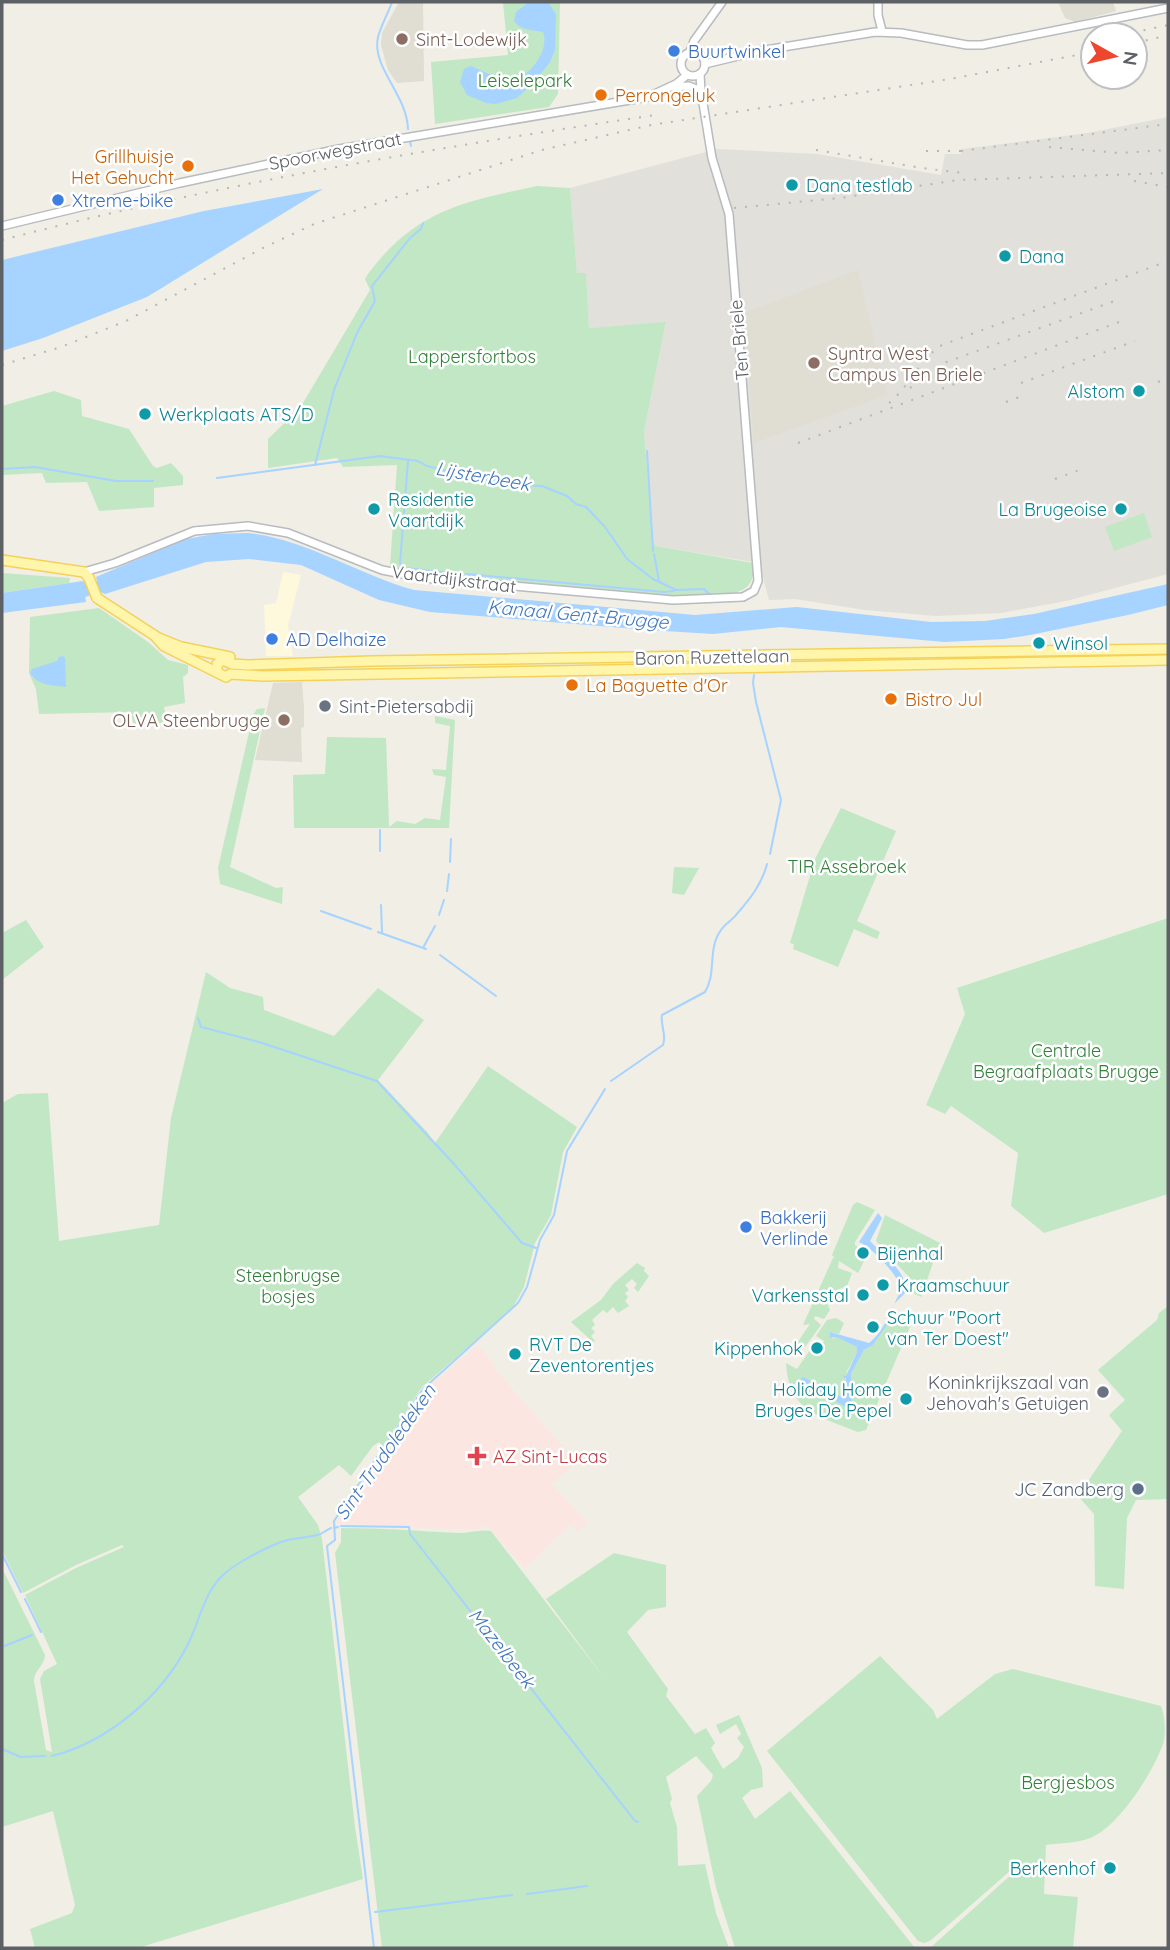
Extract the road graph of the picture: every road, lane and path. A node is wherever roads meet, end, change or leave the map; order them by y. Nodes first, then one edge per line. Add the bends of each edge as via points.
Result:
1 (722, 2) edge
2 (878, 2) edge
3 (1168, 8) edge
4 (878, 15) junction
5 (883, 31) junction
6 (870, 33) junction
7 (699, 56) junction
8 (691, 74) junction
9 (670, 87) junction
10 (701, 91) junction
11 (2, 226) edge
12 (2, 560) edge
13 (84, 572) junction
14 (754, 592) joint
15 (155, 636) junction
16 (1168, 649) edge
17 (1127, 655) junction
18 (1168, 660) edge
19 (264, 664) junction
20 (218, 666) junction
21 (231, 669) junction

1 - 7 street via 698,37
2 - 4 street
3 - 5 street via 978,46
4 - 5 street
4 - 6 street
5 - 6 street
6 - 7 street via 728,57
7 - 8 street
7 - 8 street via 682,61
8 - 9 street, Spoorwegstraat
8 - 10 street, Ten Briele
9 - 10 street, Spoorwegstraat
9 - 11 street, Spoorwegstraat via 644,98 305,156
10 - 14 street, Ten Briele via 712,158 730,220 758,581
12 - 13 main road
13 - 14 street, Vaartdijkstraat via 194,531 248,526 288,533 377,568 423,578 673,600 743,597
13 - 15 main road, Baron Ruzettelaan via 97,598
15 - 19 main road, Baron Ruzettelaan via 190,649
15 - 20 main road, Baron Ruzettelaan
16 - 17 main road, Baron Ruzettelaan
17 - 18 main road, Baron Ruzettelaan
17 - 19 main road, Baron Ruzettelaan via 1086,651
17 - 21 main road, Baron Ruzettelaan via 938,665 590,665 578,669 263,676
19 - 21 main road, Baron Ruzettelaan
20 - 21 main road via 226,660
20 - 21 main road via 223,677

